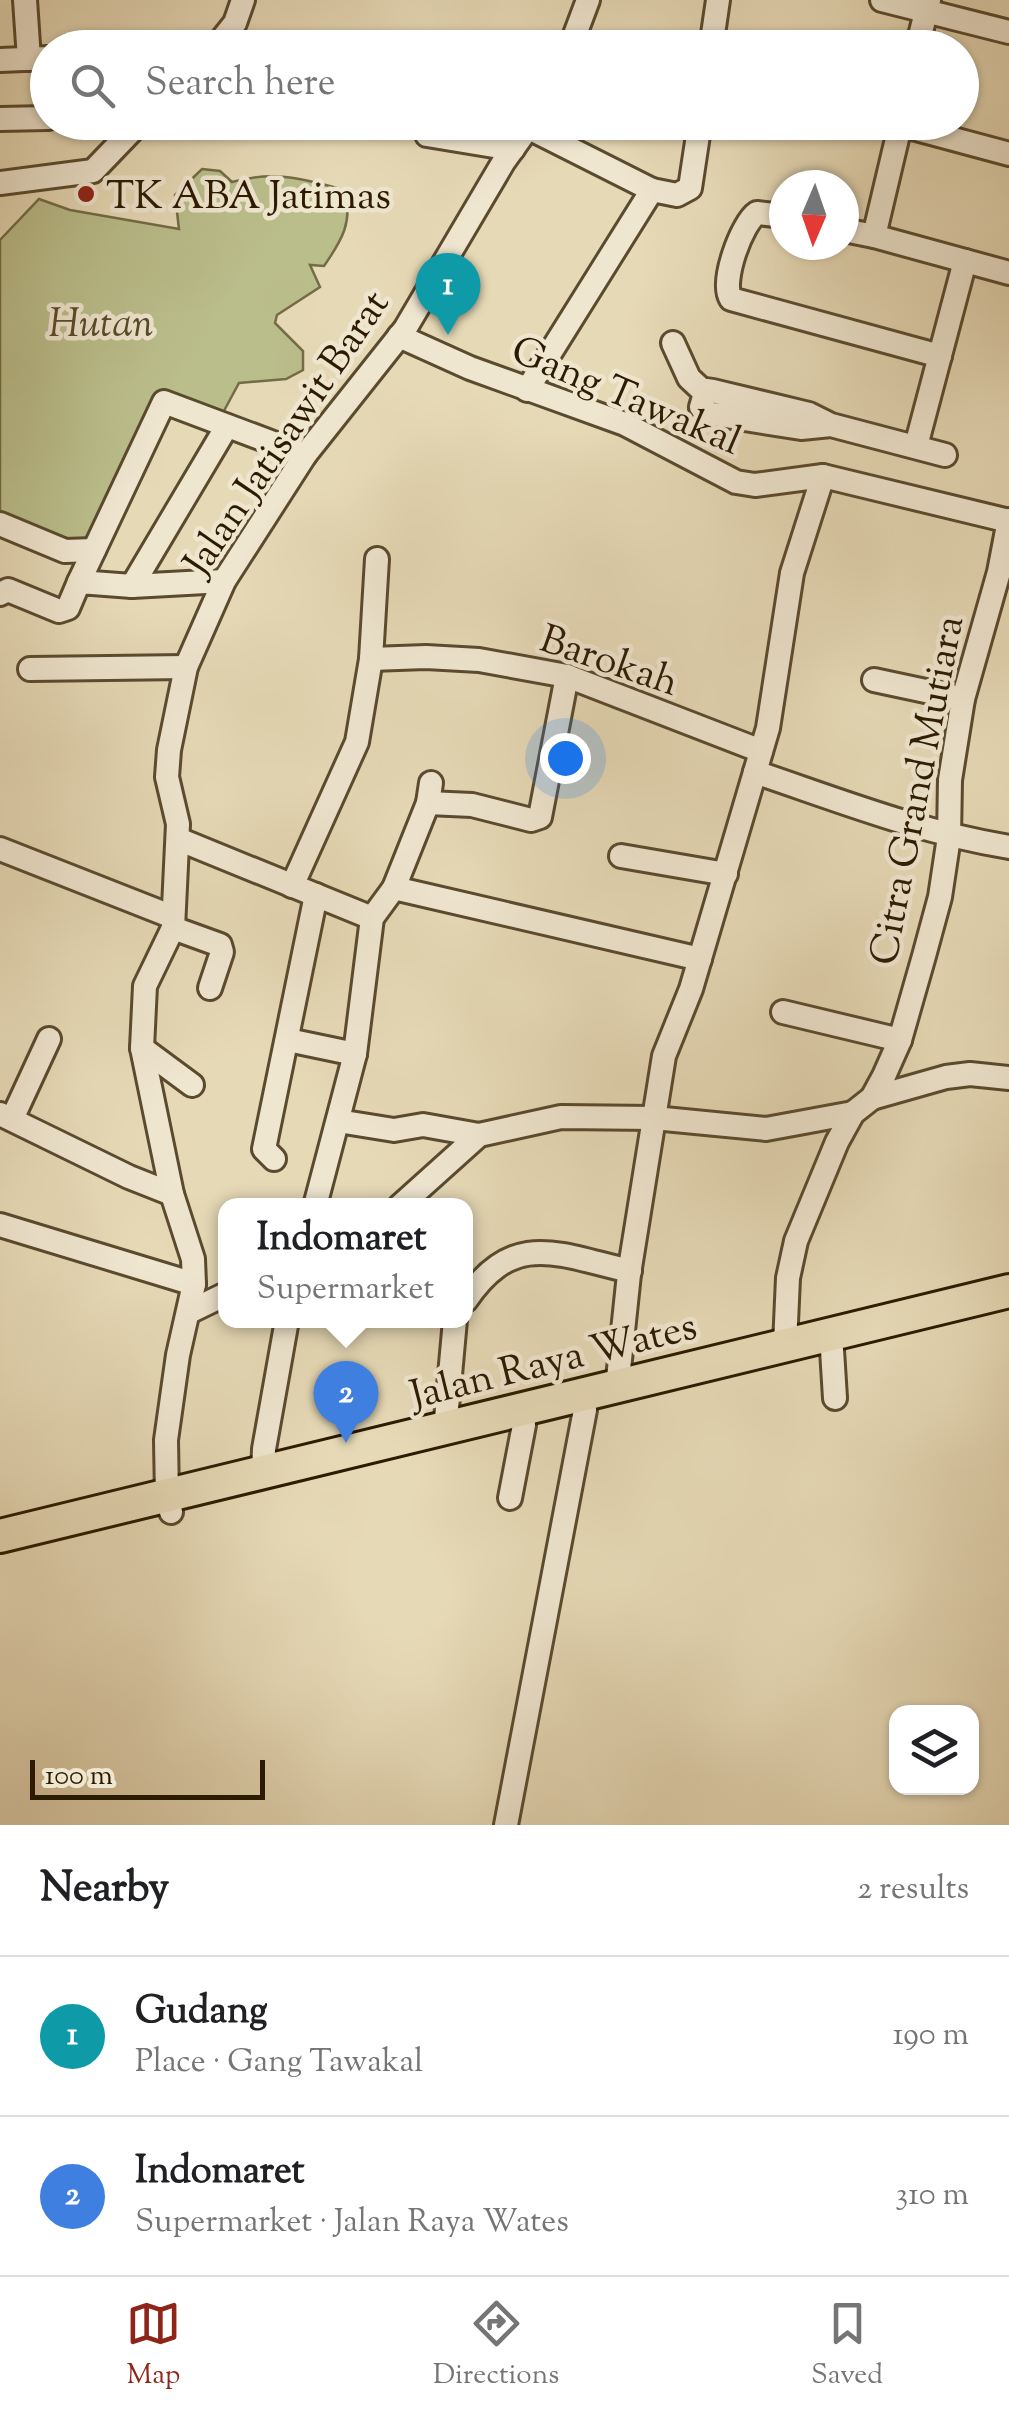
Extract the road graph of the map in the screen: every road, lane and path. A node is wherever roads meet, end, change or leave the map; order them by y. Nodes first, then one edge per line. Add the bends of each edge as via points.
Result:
1 (25, 0) edge
2 (244, 0) edge
3 (588, 0) edge
4 (718, 0) edge
5 (882, 0) edge
6 (927, 6) edge
7 (32, 30) edge
8 (230, 30) edge
9 (577, 30) edge
10 (714, 30) edge
11 (1009, 32) edge
12 (30, 58) edge
13 (0, 60) edge
14 (30, 118) edge
15 (0, 119) edge
16 (123, 140) edge
17 (458, 140) edge
18 (520, 140) edge
19 (559, 140) edge
20 (697, 140) edge
21 (894, 140) edge
22 (958, 140) edge
23 (513, 149) junction
24 (1009, 154) edge
25 (0, 183) edge
26 (652, 190) junction
27 (769, 212) edge
28 (859, 233) edge
29 (874, 236) junction
30 (965, 261) junction
31 (1009, 273) edge
32 (399, 336) junction
33 (673, 343) dead end
34 (940, 356) junction
35 (526, 390) junction
36 (227, 426) junction
37 (916, 446) junction
38 (306, 455) junction
39 (945, 455) dead end
40 (823, 476) junction
41 (0, 524) edge
42 (1008, 529) edge
43 (94, 550) junction
44 (377, 559) dead end
45 (224, 581) junction
46 (79, 582) junction
47 (132, 586) junction
48 (0, 594) edge
49 (372, 659) junction
50 (186, 667) junction
51 (30, 668) dead end
52 (567, 676) junction
53 (874, 680) dead end
54 (963, 699) junction
55 (758, 762) junction
56 (948, 837) junction
57 (178, 840) junction
58 (1009, 847) edge
59 (0, 849) edge
60 (621, 856) dead end
61 (726, 874) junction
62 (292, 886) junction
63 (394, 888) junction
64 (316, 895) junction
65 (372, 918) junction
66 (173, 922) junction
67 (700, 959) junction
68 (210, 988) dead end
69 (783, 1012) dead end
70 (48, 1039) dead end
71 (288, 1040) junction
72 (900, 1040) junction
73 (142, 1048) junction
74 (355, 1054) junction
75 (1009, 1078) edge
76 (192, 1085) dead end
77 (872, 1098) junction
78 (852, 1113) junction
79 (6, 1117) edge
80 (654, 1118) junction
81 (338, 1121) junction
82 (479, 1135) junction
83 (274, 1159) dead end
84 (172, 1194) junction
85 (318, 1198) edge
86 (409, 1198) edge
87 (0, 1224) edge
88 (630, 1271) junction
89 (194, 1284) junction
90 (1009, 1291) edge
91 (473, 1292) edge
92 (218, 1298) edge
93 (1009, 1307) edge
94 (189, 1312) junction
95 (287, 1328) edge
96 (454, 1328) edge
97 (785, 1345) junction
98 (832, 1350) junction
99 (616, 1388) junction
100 (835, 1398) dead end
101 (585, 1410) junction
102 (524, 1425) junction
103 (445, 1430) junction
104 (263, 1472) junction
105 (510, 1498) dead end
106 (168, 1504) junction
107 (0, 1536) edge
108 (0, 1552) edge
109 (506, 1825) edge

1 - 7 street
2 - 8 street
3 - 9 street
4 - 10 street
5 - 6 street
6 - 11 street
12 - 13 street
14 - 15 street
16 - 25 street via 93,172
17 - 23 street
18 - 23 street, Jalan Jatisawit Barat
19 - 26 street
20 - 26 street via 690,188 677,195
21 - 29 street
22 - 24 street
23 - 32 street, Jalan Jatisawit Barat
26 - 35 street
27 - 34 street via 754,214 744,226 726,284 730,298
28 - 29 street
29 - 30 street
30 - 31 street
30 - 34 street
32 - 35 street, Gang Tawakal
32 - 38 street, Jalan Jatisawit Barat
33 - 37 street via 689,378 704,392 701,407 707,413 801,428 832,425
34 - 37 street
35 - 40 street, Gang Tawakal via 625,424 736,482
36 - 38 street
36 - 43 street via 168,401 160,404
36 - 47 street
37 - 39 street
38 - 45 street, Jalan Jatisawit Barat
40 - 42 street, Gang Tawakal
40 - 55 street via 792,573
41 - 43 street via 65,551
42 - 54 street, Citra Grand Mutiara
43 - 46 street
44 - 49 street
45 - 47 street
45 - 50 street, Jalan Jatisawit Barat
46 - 47 street
46 - 48 street via 68,608 58,610 8,590
49 - 52 street, Barokah via 479,660
49 - 62 street via 357,742
50 - 51 street
50 - 57 street, Jalan Jatisawit Barat via 169,750
52 - 55 street, Barokah
52 - 63 street via 543,813 530,820 429,793
53 - 54 street
54 - 56 street, Citra Grand Mutiara
55 - 56 street via 870,814
55 - 61 street
56 - 58 street
56 - 72 street, Citra Grand Mutiara via 940,897
57 - 62 street
57 - 66 street, Jalan Jatisawit Barat
59 - 66 street
60 - 61 street
61 - 67 street
62 - 64 street
63 - 65 street
63 - 67 street
64 - 65 street
64 - 71 street
65 - 74 street
66 - 68 street via 220,945
66 - 73 street, Jalan Jatisawit Barat via 144,986
67 - 80 street via 664,1056
69 - 72 street
70 - 79 street
71 - 74 street
71 - 83 street via 264,1149
72 - 77 street, Citra Grand Mutiara
73 - 76 street
73 - 84 street, Jalan Jatisawit Barat
74 - 81 street
75 - 77 street via 946,1077
77 - 78 street, Citra Grand Mutiara
78 - 80 street via 766,1130
78 - 97 street, Citra Grand Mutiara via 796,1241
79 - 84 street
80 - 82 street via 561,1117
80 - 88 street
81 - 82 street
81 - 85 street
82 - 86 street
84 - 89 street, Jalan Jatisawit Barat
87 - 89 street
88 - 91 street via 522,1253 495,1266
88 - 99 street
89 - 94 street, Jalan Jatisawit Barat
90 - 97 highway, Jalan Raya Wates
92 - 94 street
93 - 98 highway, Jalan Raya Wates
94 - 106 street, Jalan Jatisawit Barat via 166,1440
95 - 104 street
96 - 103 street
97 - 99 highway, Jalan Raya Wates
98 - 100 street
98 - 101 highway, Jalan Raya Wates
99 - 103 highway, Jalan Raya Wates
101 - 102 highway, Jalan Raya Wates
101 - 109 street
102 - 105 street
102 - 106 highway, Jalan Raya Wates
103 - 104 highway, Jalan Raya Wates
104 - 106 highway, Jalan Raya Wates
106 - 107 highway, Jalan Raya Wates
106 - 108 highway, Jalan Raya Wates

